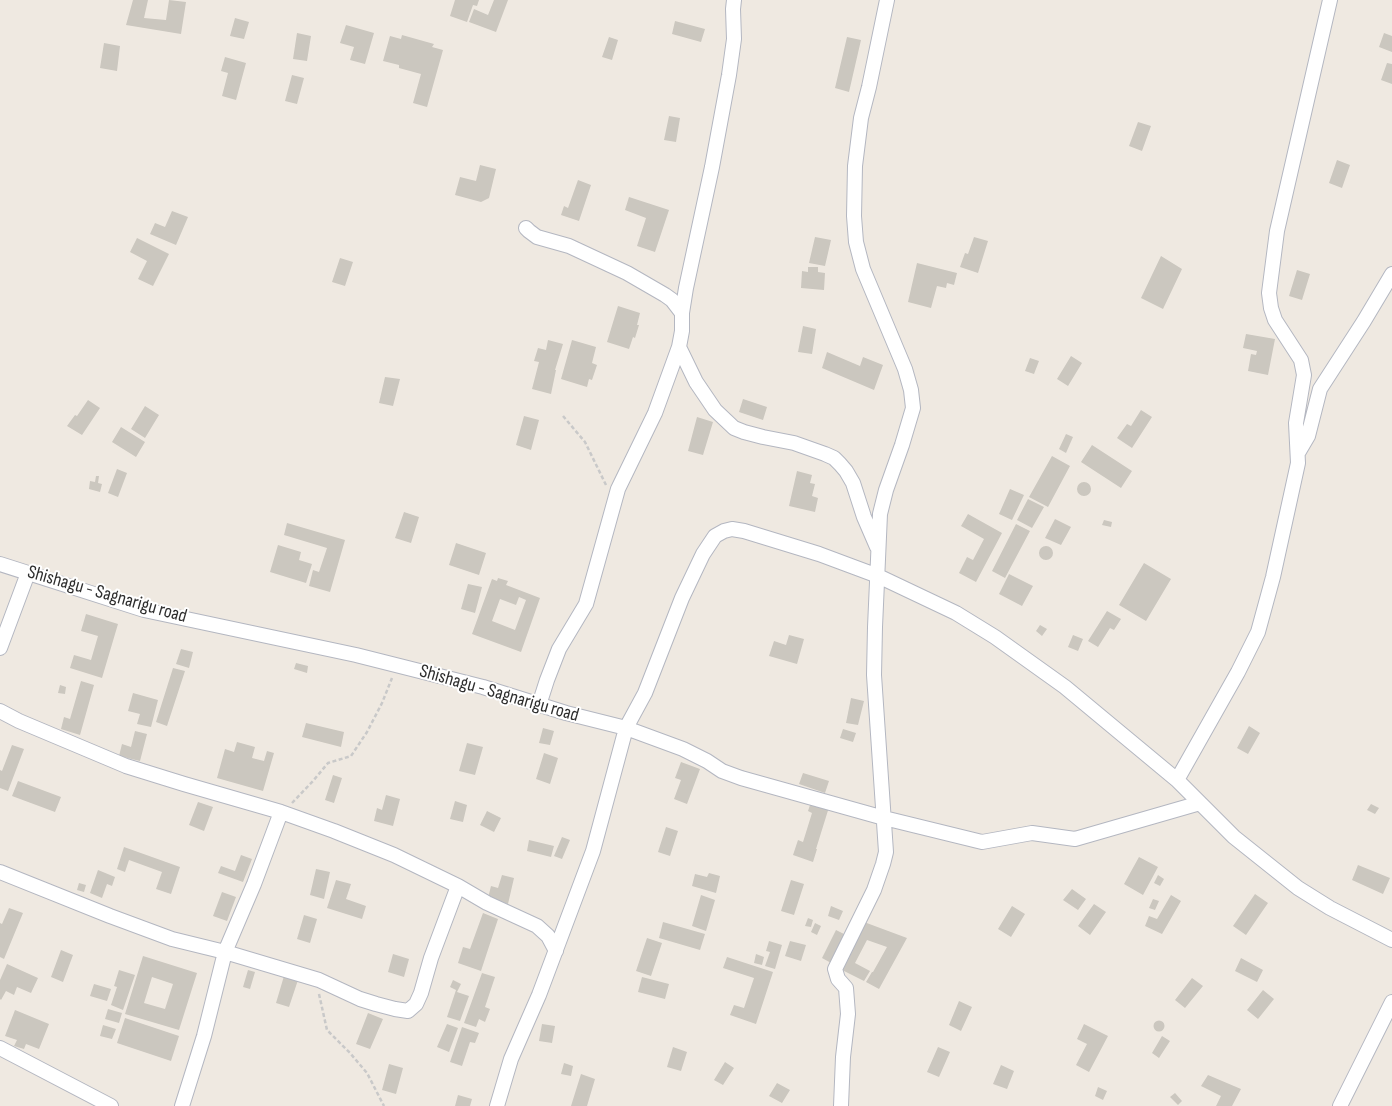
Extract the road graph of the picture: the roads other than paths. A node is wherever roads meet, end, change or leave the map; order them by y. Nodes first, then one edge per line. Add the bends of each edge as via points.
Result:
1 (734, 0) edge
2 (887, 0) edge
3 (1330, 0) edge
4 (526, 228) dead end
5 (1392, 274) edge
6 (682, 313) junction
7 (678, 347) junction
8 (1298, 453) junction
9 (878, 549) junction
10 (0, 564) edge
11 (28, 573) junction
12 (878, 576) junction
13 (0, 648) edge
14 (539, 705) junction
15 (0, 711) edge
16 (626, 728) junction
17 (1176, 780) junction
18 (1200, 803) junction
19 (281, 812) junction
20 (884, 818) junction
21 (0, 872) edge
22 (458, 886) junction
23 (1392, 940) edge
24 (556, 951) junction
25 (225, 952) junction
26 (1392, 1002) edge
27 (0, 1048) edge
28 (111, 1106) edge
29 (182, 1106) edge
30 (497, 1106) edge
31 (841, 1106) edge
32 (1340, 1106) edge

1 - 6 street via 734,39 729,75
2 - 9 street via 861,118 855,166 854,216 863,269 906,369 912,408 880,514
3 - 8 street via 1277,230 1269,294 1275,320 1301,360 1304,375 1296,423
4 - 6 street via 537,236 568,246 627,273 672,300
5 - 8 street via 1320,390 1308,436
6 - 7 street
7 - 9 street via 710,403 734,428 826,454 846,470
7 - 14 street via 655,413 618,488 586,604 559,649
8 - 17 street via 1273,578 1258,632
9 - 12 street
10 - 11 street, Shishagu - Sagnarigu road
11 - 13 street
11 - 14 street, Shishagu - Sagnarigu road via 144,610 356,655 483,687
12 - 16 street via 744,531 732,529 715,536 694,570 645,693
12 - 17 street via 956,613 995,637 1065,687
12 - 20 street via 874,675
14 - 16 street, Shishagu - Sagnarigu road
15 - 19 street via 126,766
16 - 20 street, Shishagu - Sagnarigu road via 683,749 741,778
16 - 24 street via 593,851
17 - 18 street
18 - 20 street, Shishagu - Sagnarigu road via 1075,839 1032,833 982,842
18 - 23 street via 1234,837 1298,888
19 - 22 street via 394,855
19 - 25 street
20 - 31 street via 884,864 835,969 846,988 848,1014
21 - 25 street via 172,939
22 - 24 street via 537,926 548,936
22 - 25 street via 421,993 408,1011 360,999 319,980
24 - 30 street via 511,1059
25 - 29 street
26 - 32 street
27 - 28 street

